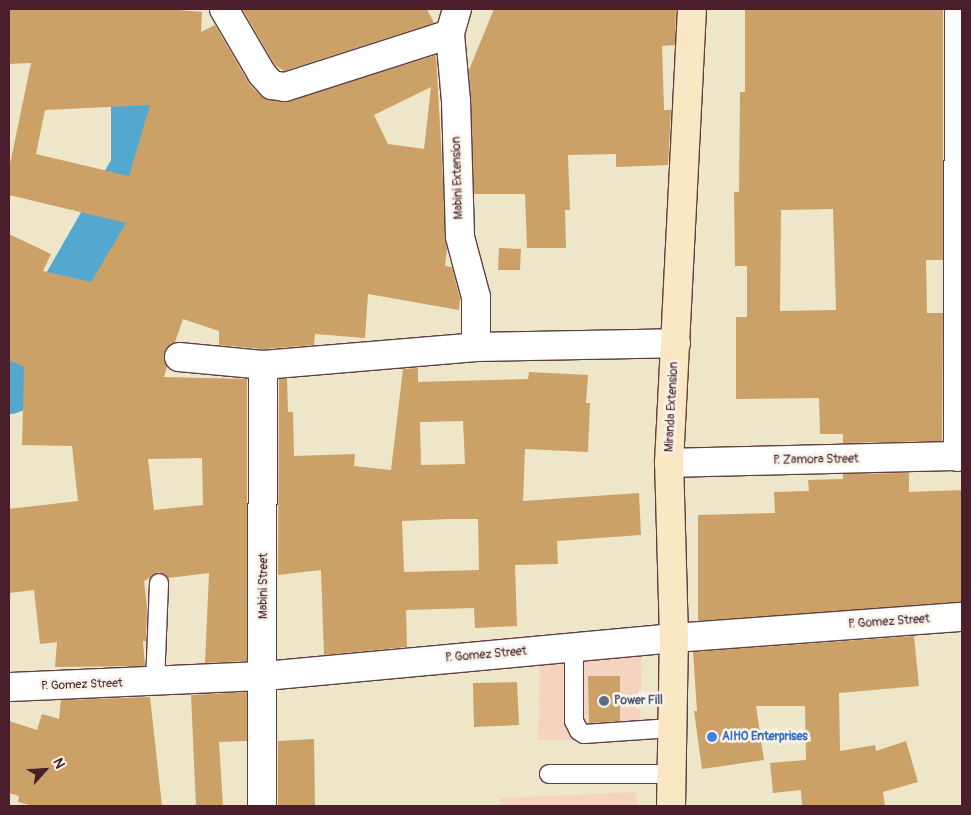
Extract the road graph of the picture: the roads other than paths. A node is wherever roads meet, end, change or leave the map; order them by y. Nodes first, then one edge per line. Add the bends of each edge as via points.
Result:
1 (224, 9) edge
2 (692, 9) edge
3 (959, 9) edge
4 (453, 21) edge
5 (676, 343) junction
6 (476, 347) junction
7 (179, 357) dead end
8 (263, 365) junction
9 (960, 456) edge
10 (669, 463) junction
11 (159, 583) dead end
12 (962, 617) edge
13 (674, 638) junction
14 (574, 647) junction
15 (265, 676) junction
16 (155, 682) junction
17 (9, 687) edge
18 (672, 728) junction
19 (549, 774) dead end
20 (671, 774) junction
21 (262, 806) edge
22 (670, 806) edge

1 - 4 street via 262,74 272,85 285,88
2 - 5 main road, Miranda Extension
3 - 9 street
4 - 6 street, Mabini Extension via 460,237 476,297
5 - 6 street
5 - 10 main road, Miranda Extension
6 - 8 street
7 - 8 street
8 - 15 street, Mabini Street
9 - 10 street, P. Zamora Street
10 - 13 main road, Miranda Extension
11 - 16 lane
12 - 13 street, P. Gomez Street
13 - 14 street, P. Gomez Street
13 - 18 main road, Miranda Extension
14 - 15 street, P. Gomez Street
14 - 18 lane via 574,721 579,731 584,734
15 - 16 street, P. Gomez Street
15 - 21 street, Mabini Street
16 - 17 street, P. Gomez Street
18 - 20 main road, Miranda Extension
19 - 20 lane
20 - 22 main road, Miranda Extension

